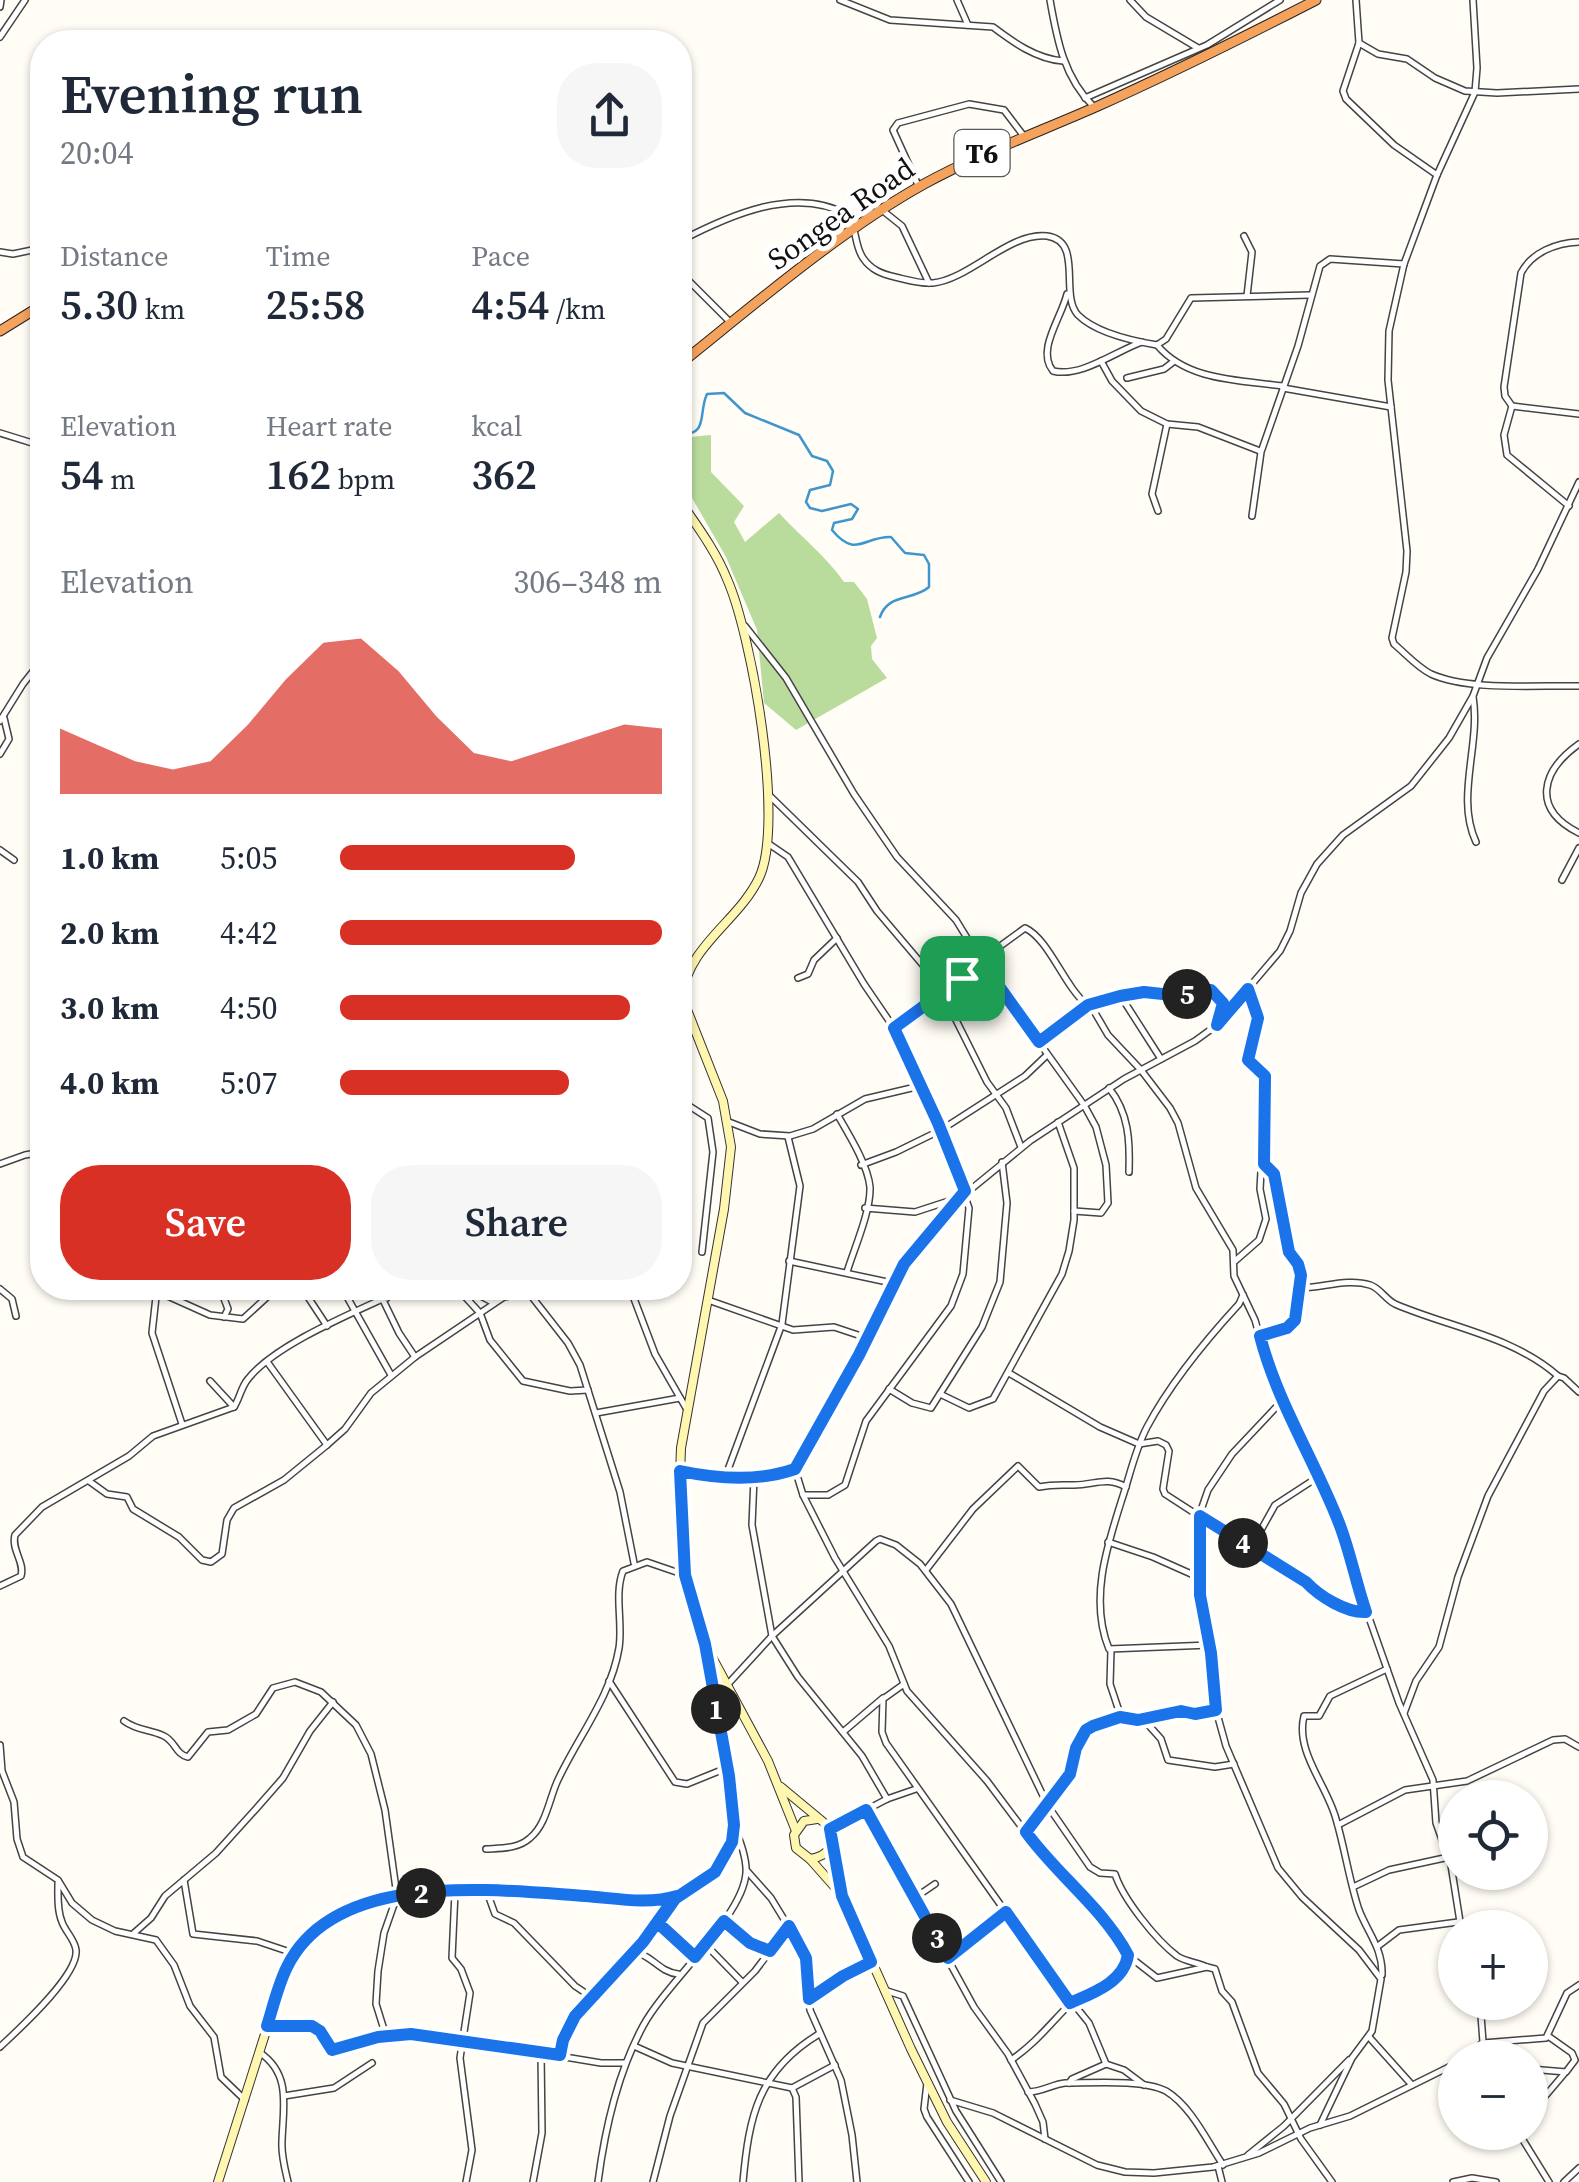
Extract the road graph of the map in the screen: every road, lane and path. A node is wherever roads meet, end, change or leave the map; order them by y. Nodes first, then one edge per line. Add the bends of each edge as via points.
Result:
1 (25, 0) edge
2 (840, 0) edge
3 (958, 0) edge
4 (1050, 0) edge
5 (1130, 0) edge
6 (1316, 0) edge
7 (1356, 0) edge
8 (1473, 0) edge
9 (1276, 1) edge
10 (968, 24) junction
11 (0, 38) edge
12 (1359, 43) junction
13 (1199, 48) junction
14 (1209, 55) junction
15 (1064, 61) junction
16 (1579, 88) edge
17 (1475, 92) junction
18 (1085, 98) junction
19 (1094, 107) junction
20 (1023, 135) junction
21 (1437, 175) junction
22 (919, 187) junction
23 (882, 210) junction
24 (854, 229) junction
25 (692, 235) edge
26 (1244, 236) dead end
27 (1579, 242) edge
28 (30, 249) edge
29 (0, 252) edge
30 (1404, 264) junction
31 (692, 284) edge
32 (929, 284) junction
33 (1068, 291) junction
34 (1310, 295) junction
35 (1248, 296) junction
36 (30, 312) edge
37 (732, 324) junction
38 (0, 331) edge
39 (1144, 342) junction
40 (1157, 345) junction
41 (692, 355) edge
42 (1101, 361) junction
43 (1173, 362) junction
44 (1127, 378) dead end
45 (1283, 387) junction
46 (1512, 406) junction
47 (1391, 408) junction
48 (1579, 414) edge
49 (1167, 424) junction
50 (0, 433) edge
51 (30, 442) edge
52 (1262, 452) junction
53 (1579, 482) edge
54 (1569, 506) junction
55 (1158, 510) dead end
56 (1252, 516) dead end
57 (692, 520) edge
58 (743, 623) junction
59 (30, 677) edge
60 (1476, 685) junction
61 (1579, 686) edge
62 (1473, 696) junction
63 (2, 719) edge
64 (1579, 744) edge
65 (0, 754) edge
66 (768, 796) junction
67 (1579, 833) edge
68 (1476, 842) dead end
69 (769, 844) junction
70 (1579, 848) edge
71 (0, 850) edge
72 (14, 860) dead end
73 (1562, 880) dead end
74 (838, 938) junction
75 (982, 962) junction
76 (692, 964) edge
77 (798, 978) dead end
78 (1248, 989) junction
79 (943, 991) junction
80 (1120, 996) junction
81 (1089, 1006) junction
82 (1217, 1025) junction
83 (692, 1028) edge
84 (894, 1028) junction
85 (1039, 1042) junction
86 (1048, 1054) junction
87 (1161, 1060) junction
88 (1142, 1070) junction
89 (920, 1086) junction
90 (1110, 1088) junction
91 (994, 1094) junction
92 (1084, 1104) junction
93 (692, 1108) edge
94 (837, 1114) junction
95 (729, 1122) junction
96 (1058, 1122) junction
97 (941, 1130) junction
98 (788, 1136) junction
99 (1021, 1147) junction
100 (30, 1155) edge
101 (1002, 1162) junction
102 (0, 1164) edge
103 (1264, 1164) junction
104 (862, 1165) junction
105 (1128, 1172) dead end
106 (965, 1191) junction
107 (957, 1198) junction
108 (865, 1208) junction
109 (1074, 1211) junction
110 (702, 1252) dead end
111 (789, 1261) junction
112 (1235, 1261) junction
113 (847, 1272) junction
114 (892, 1283) junction
115 (1300, 1288) junction
116 (0, 1289) edge
117 (1243, 1295) junction
118 (156, 1300) edge
119 (181, 1300) edge
120 (225, 1300) edge
121 (262, 1300) edge
122 (310, 1300) edge
123 (350, 1300) edge
124 (383, 1300) edge
125 (385, 1300) edge
126 (468, 1300) edge
127 (488, 1300) edge
128 (502, 1300) edge
129 (534, 1300) edge
130 (635, 1300) edge
131 (708, 1300) junction
132 (495, 1304) junction
133 (358, 1311) junction
134 (480, 1313) junction
135 (16, 1316) dead end
136 (224, 1318) junction
137 (327, 1326) junction
138 (782, 1327) junction
139 (1260, 1336) junction
140 (868, 1338) junction
141 (416, 1357) junction
142 (268, 1363) junction
143 (1009, 1373) junction
144 (391, 1375) junction
145 (1558, 1376) junction
146 (210, 1381) dead end
147 (888, 1389) junction
148 (588, 1390) junction
149 (1579, 1392) edge
150 (940, 1394) junction
151 (680, 1398) junction
152 (1281, 1402) junction
153 (234, 1407) junction
154 (686, 1408) junction
155 (596, 1412) junction
156 (182, 1424) junction
157 (1139, 1444) junction
158 (327, 1446) junction
159 (795, 1469) junction
160 (680, 1471) junction
161 (726, 1476) junction
162 (1318, 1477) junction
163 (754, 1478) junction
164 (89, 1481) junction
165 (1126, 1487) junction
166 (803, 1495) junction
167 (1200, 1516) junction
168 (1108, 1542) junction
169 (1251, 1548) junction
170 (634, 1564) junction
171 (926, 1570) junction
172 (844, 1572) junction
173 (685, 1575) junction
174 (1200, 1578) junction
175 (0, 1586) edge
176 (1366, 1612) junction
177 (772, 1636) junction
178 (705, 1644) junction
179 (1210, 1645) junction
180 (1111, 1650) junction
181 (1387, 1669) junction
182 (609, 1680) junction
183 (904, 1684) junction
184 (726, 1686) junction
185 (883, 1698) junction
186 (333, 1702) junction
187 (1216, 1710) junction
188 (1404, 1716) junction
189 (1120, 1717) junction
190 (1144, 1720) junction
191 (124, 1721) dead end
192 (843, 1732) junction
193 (0, 1746) edge
194 (1579, 1747) edge
195 (1234, 1764) junction
196 (727, 1768) junction
197 (780, 1786) junction
198 (1435, 1788) junction
199 (916, 1789) junction
200 (887, 1799) junction
201 (1047, 1804) junction
202 (866, 1810) junction
203 (816, 1819) junction
204 (734, 1825) junction
205 (1338, 1825) junction
206 (830, 1829) junction
207 (1438, 1830) edge
208 (796, 1832) junction
209 (1026, 1832) junction
210 (831, 1846) junction
211 (486, 1848) dead end
212 (810, 1859) junction
213 (1438, 1859) edge
214 (747, 1870) junction
215 (58, 1880) junction
216 (184, 1880) junction
217 (935, 1884) dead end
218 (1353, 1888) junction
219 (456, 1892) junction
220 (487, 1892) junction
221 (397, 1896) junction
222 (677, 1896) junction
223 (842, 1896) junction
224 (913, 1899) junction
225 (1006, 1912) junction
226 (724, 1921) junction
227 (658, 1923) junction
228 (789, 1926) junction
229 (1438, 1927) edge
230 (132, 1934) junction
231 (706, 1945) junction
232 (1378, 1946) junction
233 (633, 1951) junction
234 (770, 1951) junction
235 (296, 1954) junction
236 (1128, 1956) junction
237 (695, 1957) junction
238 (948, 1958) junction
239 (871, 1962) junction
240 (1207, 1967) junction
241 (679, 1974) junction
242 (1380, 1979) junction
243 (742, 1982) junction
244 (1579, 1985) edge
245 (884, 1990) junction
246 (592, 1997) junction
247 (809, 1999) junction
248 (1071, 2002) junction
249 (267, 2026) junction
250 (818, 2034) junction
251 (386, 2036) junction
252 (1548, 2036) junction
253 (1370, 2037) junction
254 (466, 2040) junction
255 (1527, 2040) edge
256 (634, 2046) junction
257 (0, 2048) edge
258 (259, 2052) junction
259 (541, 2053) junction
260 (560, 2055) junction
261 (1352, 2058) junction
262 (1011, 2060) junction
263 (372, 2063) dead end
264 (625, 2063) junction
265 (1106, 2064) junction
266 (835, 2065) junction
267 (687, 2067) junction
268 (1548, 2070) edge
269 (1438, 2072) edge
270 (1566, 2072) junction
271 (766, 2082) junction
272 (927, 2082) junction
273 (1068, 2084) junction
274 (1145, 2085) junction
275 (1412, 2085) junction
276 (792, 2088) junction
277 (1028, 2092) junction
278 (1548, 2093) edge
279 (284, 2096) junction
280 (244, 2100) junction
281 (950, 2100) junction
282 (1292, 2117) junction
283 (1320, 2126) junction
284 (1298, 2134) junction
285 (1044, 2138) junction
286 (1529, 2150) edge
287 (1245, 2158) junction
288 (1220, 2166) junction
289 (1579, 2168) edge
290 (218, 2182) edge
291 (288, 2182) edge
292 (466, 2182) edge
293 (533, 2182) edge
294 (598, 2182) edge
295 (653, 2182) edge
296 (744, 2182) edge
297 (798, 2182) edge
298 (857, 2182) edge
299 (969, 2182) edge
300 (986, 2182) edge
301 (1000, 2182) edge
302 (1222, 2182) edge
303 (1332, 2182) edge
304 (1453, 2182) edge
305 (1496, 2182) edge
306 (1549, 2182) edge
307 (1564, 2182) edge

1 - 11 street
2 - 10 street via 890,20
3 - 10 street
4 - 15 street
5 - 13 street
6 - 14 highway, Songea Road / T6
7 - 12 street
8 - 17 street
9 - 13 street
10 - 15 street via 996,28 1027,51
12 - 17 street
12 - 21 street via 1346,99
13 - 14 street
13 - 18 street
14 - 19 highway, Songea Road / T6
15 - 18 street
16 - 17 street
17 - 21 street
18 - 19 street
19 - 20 highway, Songea Road / T6
20 - 22 highway, Songea Road / T6
20 - 22 street via 1004,110 968,104 895,125
21 - 30 street
22 - 23 highway, Songea Road / T6
23 - 24 highway, Songea Road / T6
23 - 32 street via 902,226
24 - 25 street via 841,211 790,204 738,214
24 - 32 street via 872,268
24 - 37 highway, Songea Road / T6
26 - 35 street via 1252,252
27 - 46 street via 1546,250 1520,274 1504,387
28 - 29 street
30 - 34 street via 1324,261
30 - 47 street via 1388,331
31 - 37 street
32 - 33 street via 1041,236 1058,240 1068,256
33 - 39 street via 1087,322
33 - 42 street via 1047,344 1048,365 1062,373
34 - 35 street
34 - 45 street
35 - 40 street via 1191,298
36 - 38 highway
37 - 41 highway, Songea Road / T6
39 - 40 street
39 - 42 street
40 - 43 street
42 - 49 street via 1132,405
43 - 44 street
43 - 45 street
45 - 47 street
45 - 52 street
46 - 48 street
46 - 54 street via 1504,435 1507,455
47 - 60 street via 1407,551 1392,638 1430,673
49 - 52 street via 1206,430
49 - 55 street via 1152,494
50 - 51 street
52 - 56 street
53 - 54 street
54 - 60 street
57 - 58 main road via 726,576
58 - 66 main road
58 - 75 street via 786,678 898,857 944,904
59 - 63 street
60 - 61 street
60 - 62 street
62 - 68 street via 1477,725 1468,817
62 - 78 street via 1410,786 1342,836 1317,864 1280,951
63 - 65 street via 9,738
64 - 67 street via 1556,762 1548,794 1552,813
66 - 69 main road
66 - 79 street via 854,878
69 - 74 street via 788,857
69 - 76 main road via 746,900
70 - 73 street
71 - 72 street
74 - 77 street
74 - 84 street
75 - 79 street
75 - 81 street via 1019,929 1028,929
75 - 85 street
78 - 82 street
78 - 103 street via 1258,1018 1248,1060 1262,1070 1266,1084
79 - 84 street
79 - 91 street
80 - 81 street
80 - 82 street via 1211,990 1223,1003
80 - 87 street
81 - 85 street
81 - 88 street
82 - 87 street
83 - 95 main road
84 - 89 street
85 - 86 street
86 - 91 street
86 - 92 street
87 - 88 street
88 - 90 street
88 - 112 street via 1178,1124 1196,1188
89 - 94 street via 871,1096
89 - 97 street
90 - 92 street
90 - 105 street via 1127,1121
91 - 97 street
91 - 99 street
92 - 96 street
92 - 109 street via 1105,1156 1108,1203 1101,1213
93 - 110 street via 708,1118 713,1140
94 - 98 street
94 - 104 street
95 - 98 street
95 - 131 main road via 729,1179
96 - 99 street
96 - 109 street via 1074,1168
97 - 104 street
97 - 106 street
98 - 111 street via 800,1186
99 - 101 street
100 - 102 street
101 - 106 street
101 - 150 street via 1007,1203 1000,1282 982,1328
103 - 112 street via 1263,1232
103 - 115 street via 1274,1174
104 - 108 street via 870,1186
106 - 107 street
106 - 147 street via 969,1214 955,1300
107 - 108 street via 915,1212
107 - 114 street
108 - 113 street
109 - 143 street via 1062,1274
111 - 113 street
111 - 138 street
112 - 117 street
113 - 114 street
114 - 140 street
115 - 139 street via 1292,1323
115 - 145 street via 1375,1287 1390,1302 1500,1342
116 - 135 street via 12,1299
117 - 139 street
117 - 157 street via 1167,1394
118 - 156 street via 152,1333
119 - 136 street
120 - 136 street
121 - 136 street via 249,1316
122 - 137 street
123 - 133 street
124 - 133 street
125 - 141 street
126 - 134 street
127 - 132 street
128 - 132 street
129 - 148 street via 573,1351
130 - 151 street
131 - 138 street
131 - 154 main road
132 - 134 street
133 - 137 street
133 - 144 street
134 - 141 street
134 - 148 street via 490,1340 522,1381
137 - 142 street
138 - 140 street via 834,1327
138 - 161 street
139 - 152 street
140 - 159 street
141 - 144 street
142 - 153 street via 248,1378
142 - 158 street
143 - 150 street via 993,1399 979,1406 961,1406
143 - 157 street
144 - 158 street
145 - 149 street
145 - 188 street via 1488,1496 1439,1646 1409,1694
146 - 153 street
147 - 150 street via 929,1408
147 - 166 street via 863,1426 845,1485 828,1495
148 - 155 street
151 - 154 street
151 - 155 street
152 - 162 street
152 - 167 street via 1232,1454
153 - 156 street
154 - 160 main road
155 - 170 street
156 - 164 street
157 - 165 street
157 - 167 street via 1168,1446 1163,1492
158 - 164 street via 234,1508 222,1554 211,1562 126,1498
159 - 163 street
159 - 166 street
160 - 161 street
160 - 173 main road
161 - 163 street
162 - 169 street via 1275,1505
162 - 176 street
163 - 177 street via 752,1525
164 - 175 street via 42,1508 15,1534 22,1571
165 - 168 street
165 - 171 street via 1099,1480 1040,1488 1018,1466 973,1509
166 - 172 street
167 - 169 street
167 - 174 street
168 - 174 street
168 - 180 street via 1102,1605
169 - 176 street via 1348,1610
170 - 173 street
170 - 182 street via 621,1574 619,1646
171 - 172 street via 880,1538
171 - 201 street via 961,1622
172 - 177 street
172 - 183 street
173 - 178 main road
174 - 179 street
176 - 181 street
177 - 184 street
177 - 192 street
178 - 184 main road
178 - 196 main road
179 - 180 street
179 - 187 street
180 - 189 street via 1110,1684
181 - 188 street
181 - 205 street via 1330,1696 1319,1717 1303,1718 1304,1745
182 - 196 street via 675,1782 687,1784
182 - 211 street via 536,1831 518,1846
183 - 185 street
183 - 209 street
184 - 197 main road
185 - 192 street
185 - 199 street via 884,1738
186 - 191 street via 304,1684 277,1686 256,1714 228,1730 208,1732 184,1758 168,1738
186 - 216 street via 264,1801
186 - 221 street via 362,1733 371,1754
187 - 190 street
187 - 195 street
188 - 198 street
189 - 190 street
189 - 201 street via 1086,1730 1070,1774
190 - 195 street via 1168,1760
192 - 200 street
193 - 215 street via 20,1849
194 - 198 street via 1553,1740
195 - 242 street via 1282,1874
196 - 204 main road
197 - 203 main road
197 - 208 main road
198 - 205 street via 1412,1787
198 - 207 street
199 - 200 street
199 - 225 street
200 - 202 street
201 - 209 street
201 - 240 street via 1090,1867 1115,1874 1160,1940
202 - 206 street
202 - 224 street
203 - 206 main road
203 - 208 main road
204 - 214 street
204 - 222 main road via 729,1851 715,1872
205 - 218 street
206 - 210 main road
208 - 212 main road via 796,1848
209 - 236 street
210 - 212 main road
210 - 223 main road
212 - 223 main road
213 - 218 street via 1382,1872
214 - 226 street
214 - 228 street
215 - 230 street via 92,1920
215 - 257 street via 60,1914 76,1955 46,2000
216 - 230 street
216 - 235 street via 193,1934 257,1941
217 - 224 street
218 - 232 street
219 - 220 main road
219 - 221 main road
219 - 254 street via 451,1951 468,1983
220 - 222 main road
220 - 246 street via 496,1914
221 - 235 main road via 366,1901 320,1926
221 - 251 street via 378,1971 376,2004
222 - 227 street
223 - 239 main road
224 - 238 street
225 - 238 street
225 - 248 street
226 - 231 street
226 - 234 street
227 - 233 street
227 - 237 street
228 - 234 street
228 - 247 street via 806,1958
229 - 232 street via 1395,1932
230 - 280 street via 152,1938 168,1955 188,2002 214,2036 221,2077
231 - 237 street
231 - 243 street
232 - 242 street
233 - 241 street
233 - 246 street
234 - 243 street
235 - 249 main road
236 - 240 street via 1157,1978
236 - 248 street via 1110,1983
237 - 241 street
238 - 262 street
239 - 245 main road
239 - 247 street
240 - 282 street via 1232,2002 1258,2072
241 - 256 street
242 - 253 street
243 - 267 street via 704,2020
244 - 252 street
245 - 272 main road
245 - 281 street via 902,1996
246 - 260 street via 570,2023
247 - 250 street
248 - 262 street
248 - 265 street via 1089,2023
249 - 251 street via 312,2026 332,2050
249 - 258 main road
250 - 266 street
250 - 271 street
251 - 254 street
252 - 255 street
252 - 270 street via 1575,2057
253 - 261 street
253 - 275 street
254 - 259 street
254 - 292 street via 460,2058 472,2150
256 - 264 street
256 - 267 street
258 - 279 street via 279,2072
258 - 280 main road
259 - 260 street
259 - 293 street via 542,2134
260 - 264 street
261 - 282 street
261 - 283 street
262 - 277 street
263 - 279 street via 334,2088
264 - 294 street
265 - 273 street
265 - 274 street
266 - 276 street
266 - 298 street
267 - 271 street
267 - 295 street
268 - 270 street
269 - 275 street
270 - 278 street
271 - 276 street
271 - 296 street via 754,2110
272 - 299 street via 927,2117
272 - 300 main road
273 - 274 street
273 - 277 street
274 - 288 street via 1171,2096 1190,2116
275 - 283 street
276 - 297 street
277 - 285 street
279 - 291 street
280 - 290 main road
281 - 285 street
281 - 301 street
282 - 284 street
282 - 287 street
283 - 284 street
284 - 287 street
284 - 303 street
285 - 288 street via 1125,2172
286 - 306 street
287 - 288 street
288 - 302 street
289 - 307 street
304 - 305 street

